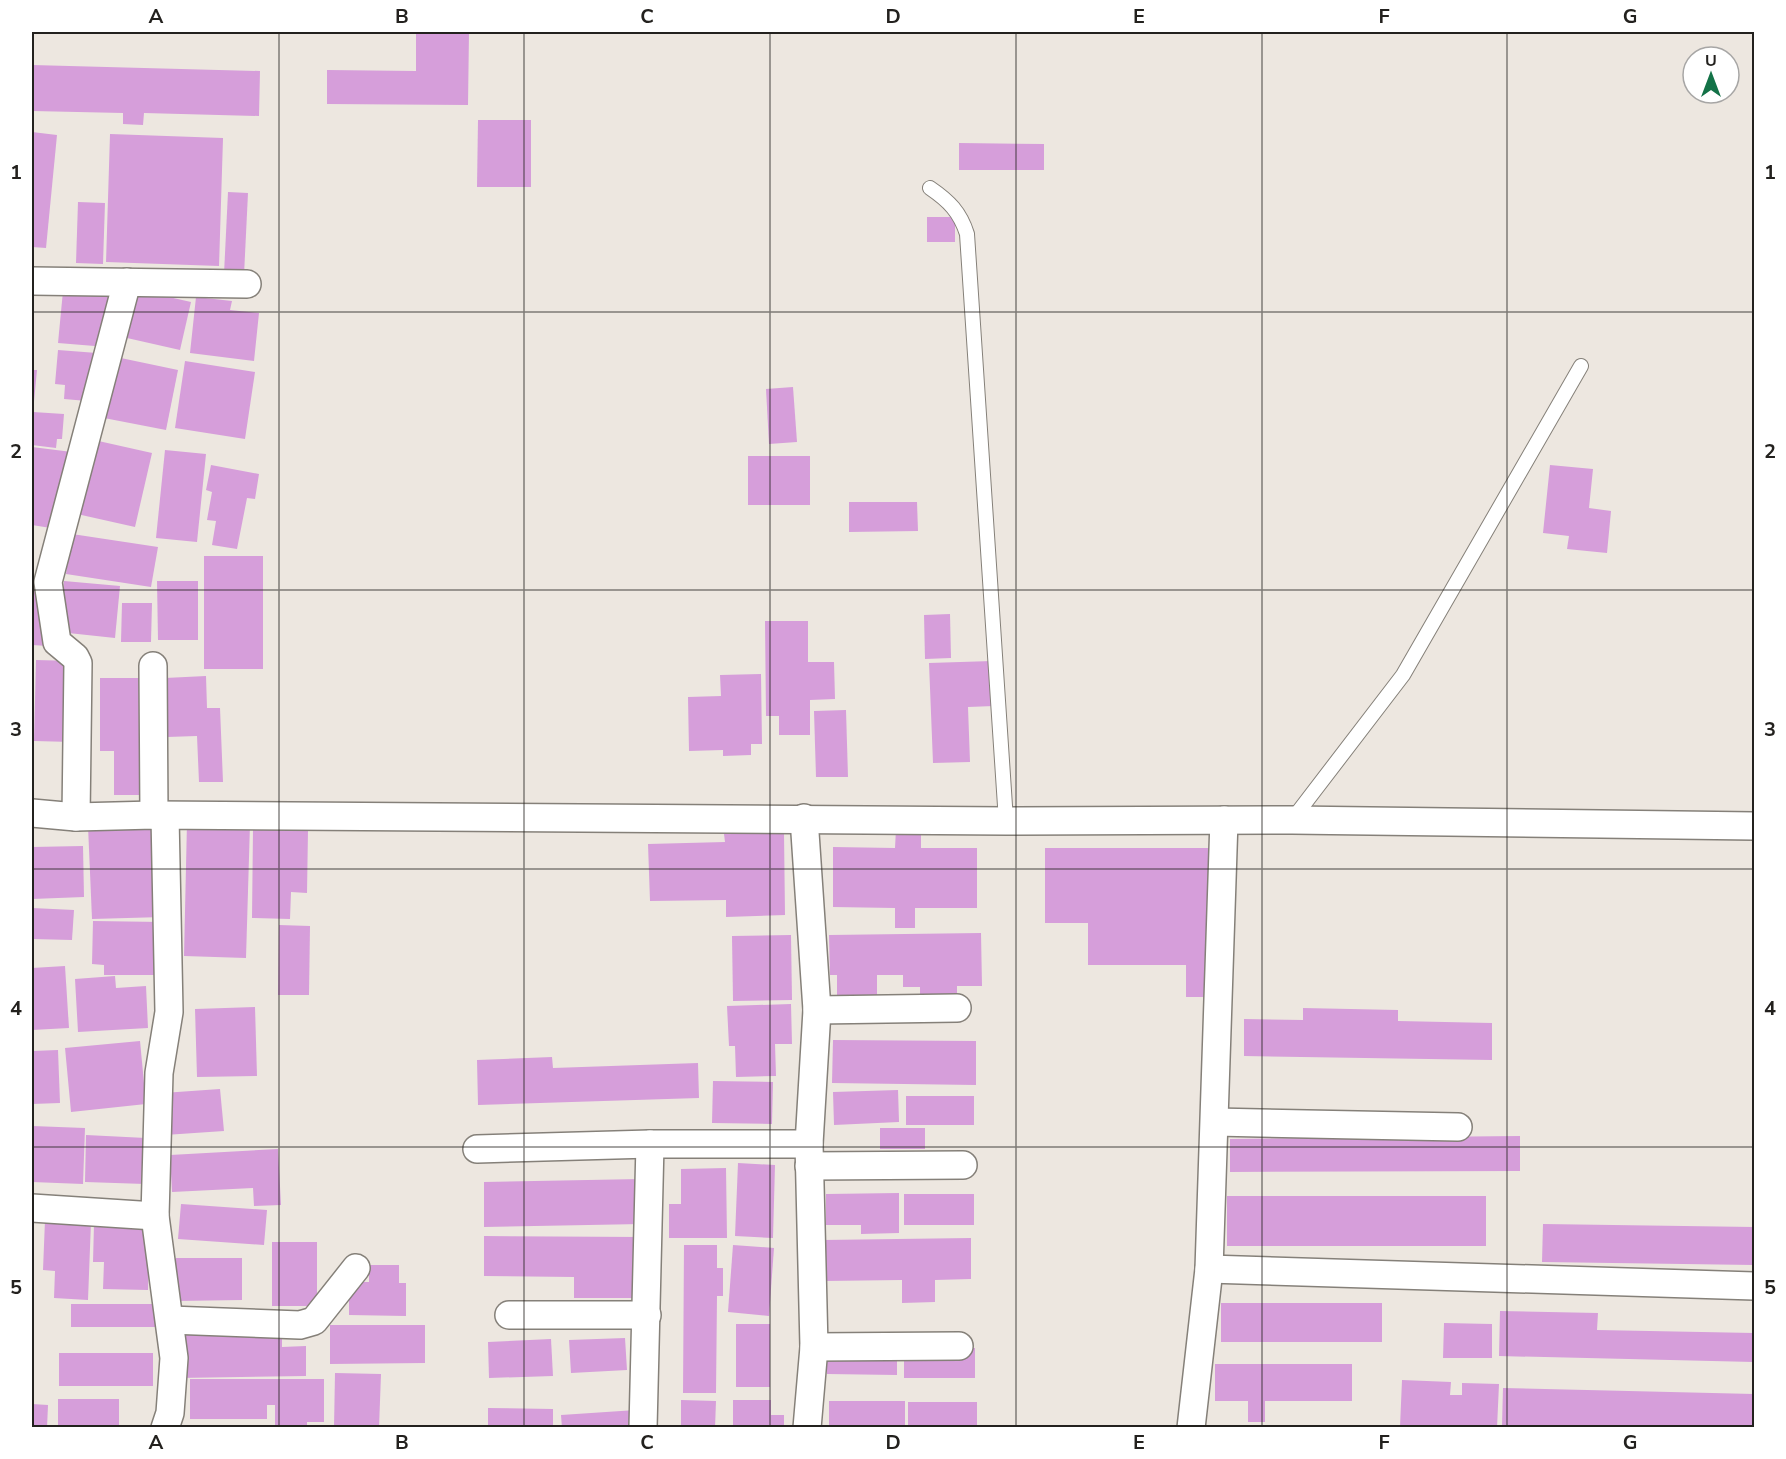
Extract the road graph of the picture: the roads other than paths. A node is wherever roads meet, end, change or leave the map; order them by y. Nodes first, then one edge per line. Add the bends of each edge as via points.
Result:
1 (930, 188) dead end
2 (32, 281) edge
3 (127, 282) junction
4 (248, 284) dead end
5 (1581, 366) dead end
6 (40, 581) edge
7 (153, 666) dead end
8 (32, 813) edge
9 (159, 815) junction
10 (76, 817) junction
11 (804, 818) junction
12 (1224, 820) junction
13 (1292, 820) junction
14 (1006, 821) junction
15 (1755, 826) edge
16 (957, 1008) dead end
17 (817, 1010) junction
18 (1215, 1122) junction
19 (1458, 1127) dead end
20 (650, 1144) junction
21 (477, 1149) dead end
22 (809, 1155) junction
23 (963, 1165) dead end
24 (32, 1208) edge
25 (155, 1216) junction
26 (356, 1268) dead end
27 (1209, 1269) junction
28 (1755, 1286) edge
29 (509, 1315) dead end
30 (647, 1315) junction
31 (170, 1320) junction
32 (959, 1346) dead end
33 (814, 1347) junction
34 (165, 1428) edge
35 (643, 1428) edge
36 (807, 1428) edge
37 (1191, 1428) edge

1 - 14 lane via 962,218 967,234
2 - 3 street
3 - 4 street
3 - 6 street
5 - 13 lane via 1403,675
6 - 10 street via 57,642 78,663
7 - 9 street
8 - 10 street
9 - 10 street
9 - 11 street
9 - 25 street via 169,1012 159,1073
11 - 14 street
11 - 17 street
12 - 13 street
12 - 14 street
12 - 18 street
13 - 15 street
16 - 17 street
17 - 22 street
18 - 19 street
18 - 27 street
20 - 21 street
20 - 22 street
20 - 30 street
22 - 23 street
22 - 33 street
24 - 25 street
25 - 31 street
26 - 31 street via 314,1321 300,1325
27 - 28 street
27 - 37 street
29 - 30 street
30 - 35 street
31 - 34 street via 174,1359 170,1413
32 - 33 street
33 - 36 street

